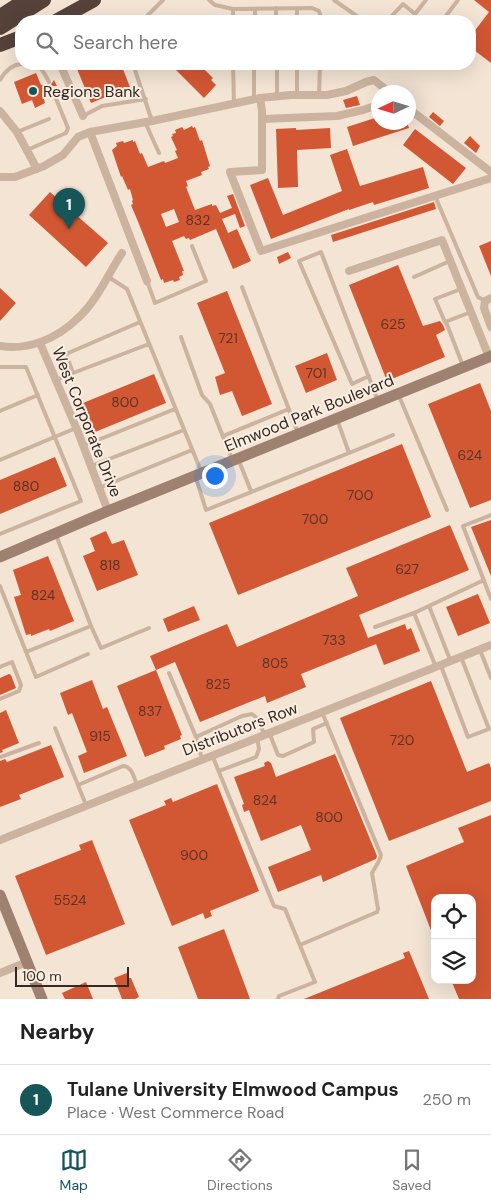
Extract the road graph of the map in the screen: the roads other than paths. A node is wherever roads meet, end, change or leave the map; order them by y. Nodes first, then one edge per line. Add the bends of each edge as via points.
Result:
1 (25, 0) edge
2 (44, 0) edge
3 (81, 0) edge
4 (94, 0) edge
5 (163, 0) edge
6 (209, 0) edge
7 (334, 0) edge
8 (426, 0) edge
9 (458, 0) edge
10 (255, 8) junction
11 (276, 8) junction
12 (297, 8) junction
13 (233, 9) junction
14 (20, 15) edge
15 (62, 15) edge
16 (65, 15) edge
17 (149, 15) edge
18 (233, 15) edge
19 (255, 15) edge
20 (276, 15) edge
21 (297, 15) edge
22 (320, 15) edge
23 (355, 15) edge
24 (394, 15) edge
25 (447, 15) edge
26 (0, 16) edge
27 (15, 18) edge
28 (0, 28) edge
29 (15, 39) edge
30 (0, 45) edge
31 (15, 65) edge
32 (42, 70) edge
33 (63, 70) edge
34 (135, 70) edge
35 (233, 70) edge
36 (255, 70) edge
37 (277, 70) edge
38 (297, 70) edge
39 (320, 70) edge
40 (0, 80) edge
41 (49, 82) dead end
42 (380, 85) edge
43 (52, 89) dead end
44 (297, 95) junction
45 (319, 95) junction
46 (277, 96) junction
47 (257, 99) junction
48 (146, 100) junction
49 (234, 104) junction
50 (371, 107) edge
51 (0, 111) edge
52 (416, 114) edge
53 (83, 116) joint
54 (49, 119) dead end
55 (262, 119) junction
56 (149, 121) junction
57 (17, 132) junction
58 (90, 132) junction
59 (27, 150) junction
60 (159, 153) dead end
61 (37, 169) junction
62 (491, 172) edge
63 (0, 177) edge
64 (491, 178) edge
65 (435, 196) junction
66 (192, 246) dead end
67 (122, 254) dead end
68 (450, 261) junction
69 (349, 270) dead end
70 (107, 276) junction
71 (414, 277) dead end
72 (147, 281) joint
73 (242, 287) dead end
74 (462, 289) junction
75 (488, 299) edge
76 (471, 312) junction
77 (140, 322) junction
78 (446, 322) junction
79 (491, 327) edge
80 (181, 337) dead end
81 (40, 343) junction
82 (149, 344) junction
83 (0, 346) edge
84 (490, 356) edge
85 (0, 367) edge
86 (464, 367) junction
87 (73, 373) junction
88 (369, 376) junction
89 (56, 380) junction
90 (398, 394) junction
91 (38, 395) junction
92 (378, 402) junction
93 (176, 409) junction
94 (289, 409) junction
95 (0, 411) edge
96 (337, 419) junction
97 (76, 428) junction
98 (184, 430) junction
99 (299, 435) junction
100 (393, 435) dead end
101 (223, 436) junction
102 (56, 437) junction
103 (83, 446) junction
104 (192, 450) junction
105 (349, 452) junction
106 (0, 460) edge
107 (235, 460) junction
108 (91, 466) junction
109 (198, 475) junction
110 (99, 488) junction
111 (251, 491) junction
112 (447, 510) dead end
113 (108, 512) junction
114 (491, 515) edge
115 (0, 534) edge
116 (55, 534) junction
117 (0, 557) edge
118 (484, 580) junction
119 (0, 586) edge
120 (491, 599) edge
121 (428, 606) junction
122 (414, 613) junction
123 (91, 626) junction
124 (375, 626) dead end
125 (148, 628) dead end
126 (491, 645) edge
127 (480, 650) junction
128 (26, 652) junction
129 (88, 654) dead end
130 (461, 657) junction
131 (451, 662) junction
132 (0, 666) edge
133 (489, 666) edge
134 (438, 667) junction
135 (169, 673) dead end
136 (491, 678) edge
137 (0, 699) edge
138 (322, 712) junction
139 (327, 723) junction
140 (55, 728) dead end
141 (263, 734) junction
142 (196, 737) junction
143 (39, 742) dead end
144 (212, 755) junction
145 (0, 757) edge
146 (202, 759) junction
147 (219, 771) junction
148 (78, 784) junction
149 (137, 785) junction
150 (86, 805) junction
151 (0, 840) edge
152 (0, 895) edge
153 (300, 945) junction
154 (27, 962) junction
155 (0, 971) edge
156 (42, 999) edge
157 (278, 999) edge

1 - 26 highway
2 - 14 highway
3 - 15 highway
4 - 16 highway
5 - 17 lane
6 - 13 lane via 215,5
7 - 23 lane
8 - 24 lane via 415,14 404,4
9 - 25 lane
10 - 11 lane
10 - 13 lane
10 - 19 lane
11 - 12 lane
11 - 20 lane
12 - 21 lane
12 - 22 lane via 319,10
13 - 18 lane
27 - 28 highway
29 - 30 highway
31 - 40 lane
32 - 41 lane
33 - 53 street
34 - 48 lane
35 - 49 lane
36 - 47 lane
37 - 46 lane
38 - 44 lane
39 - 45 lane
42 - 45 street via 374,80 346,91
43 - 59 lane via 68,128 66,133
44 - 45 street
44 - 46 street
46 - 47 street
47 - 49 street
47 - 55 street
48 - 53 lane via 102,106
48 - 56 lane
49 - 56 street
50 - 55 street via 337,116
51 - 57 street
52 - 62 street
54 - 57 lane
55 - 65 street via 262,170 230,172 261,251
56 - 58 street
56 - 60 lane
57 - 59 street
58 - 61 street via 78,137 63,155
58 - 72 street
59 - 61 street
61 - 63 street via 15,177
64 - 65 street
65 - 75 lane via 478,297
66 - 72 lane via 206,281 155,303
67 - 70 street
68 - 69 street via 442,240
68 - 71 lane
68 - 74 street
70 - 77 lane via 127,290
70 - 81 street via 78,318
73 - 94 lane
74 - 76 street
74 - 78 lane via 435,299
75 - 79 street via 484,308
76 - 78 lane
76 - 84 street
77 - 82 lane
77 - 87 lane via 66,354
78 - 86 lane
80 - 101 lane via 202,395 210,404
81 - 83 street via 24,347
81 - 89 street, West Corporate Drive
82 - 87 lane
82 - 93 lane
84 - 86 street, Elmwood Park Boulevard
85 - 91 lane via 26,367
86 - 90 street, Elmwood Park Boulevard
87 - 89 lane
88 - 88 lane via 352,384 299,261 321,252
88 - 92 lane
89 - 97 street, West Corporate Drive
90 - 92 street, Elmwood Park Boulevard
90 - 112 lane
91 - 95 lane
91 - 102 lane
92 - 96 street, Elmwood Park Boulevard
93 - 98 lane
93 - 103 lane
94 - 99 lane
94 - 101 lane
96 - 99 street, Elmwood Park Boulevard
96 - 105 lane
97 - 102 lane
97 - 103 street, West Corporate Drive
98 - 104 lane
98 - 108 lane
99 - 107 street, Elmwood Park Boulevard
100 - 105 lane
101 - 107 lane
102 - 106 lane
102 - 115 lane via 81,501
103 - 108 street, West Corporate Drive
104 - 109 lane
104 - 110 lane
105 - 111 lane
107 - 109 street, Elmwood Park Boulevard
107 - 111 lane
108 - 110 street, West Corporate Drive
109 - 111 lane via 206,510
109 - 113 street, Elmwood Park Boulevard
110 - 113 street, West Corporate Drive
113 - 116 street, Elmwood Park Boulevard
114 - 118 lane via 463,526
116 - 117 street, Elmwood Park Boulevard
116 - 123 lane
118 - 120 lane
118 - 121 lane
119 - 128 lane
121 - 122 lane
121 - 131 lane
122 - 124 lane
122 - 134 lane
123 - 125 lane via 101,648
123 - 128 lane
126 - 127 street, Distributors Row
127 - 130 street, Distributors Row
127 - 133 lane
128 - 129 lane via 36,677
130 - 131 street, Distributors Row
130 - 134 lane via 488,729 468,737
131 - 134 street, Distributors Row
132 - 137 lane via 12,662 21,685 19,691
133 - 136 lane
134 - 138 street, Distributors Row
135 - 142 lane
138 - 139 lane
138 - 141 street, Distributors Row
139 - 141 lane via 312,729 314,742 282,756
139 - 153 lane via 381,854 372,873 378,912
140 - 148 lane
141 - 142 lane via 258,719 252,714
141 - 144 street, Distributors Row
141 - 147 lane via 256,757
142 - 146 lane
143 - 145 lane
144 - 146 street, Distributors Row
144 - 147 lane
146 - 149 street, Distributors Row
147 - 153 lane via 274,906 285,909
148 - 149 lane via 127,766
148 - 150 lane
149 - 150 street, Distributors Row
150 - 151 street, Distributors Row
152 - 154 street
153 - 157 lane via 315,982
154 - 155 street
154 - 156 street

